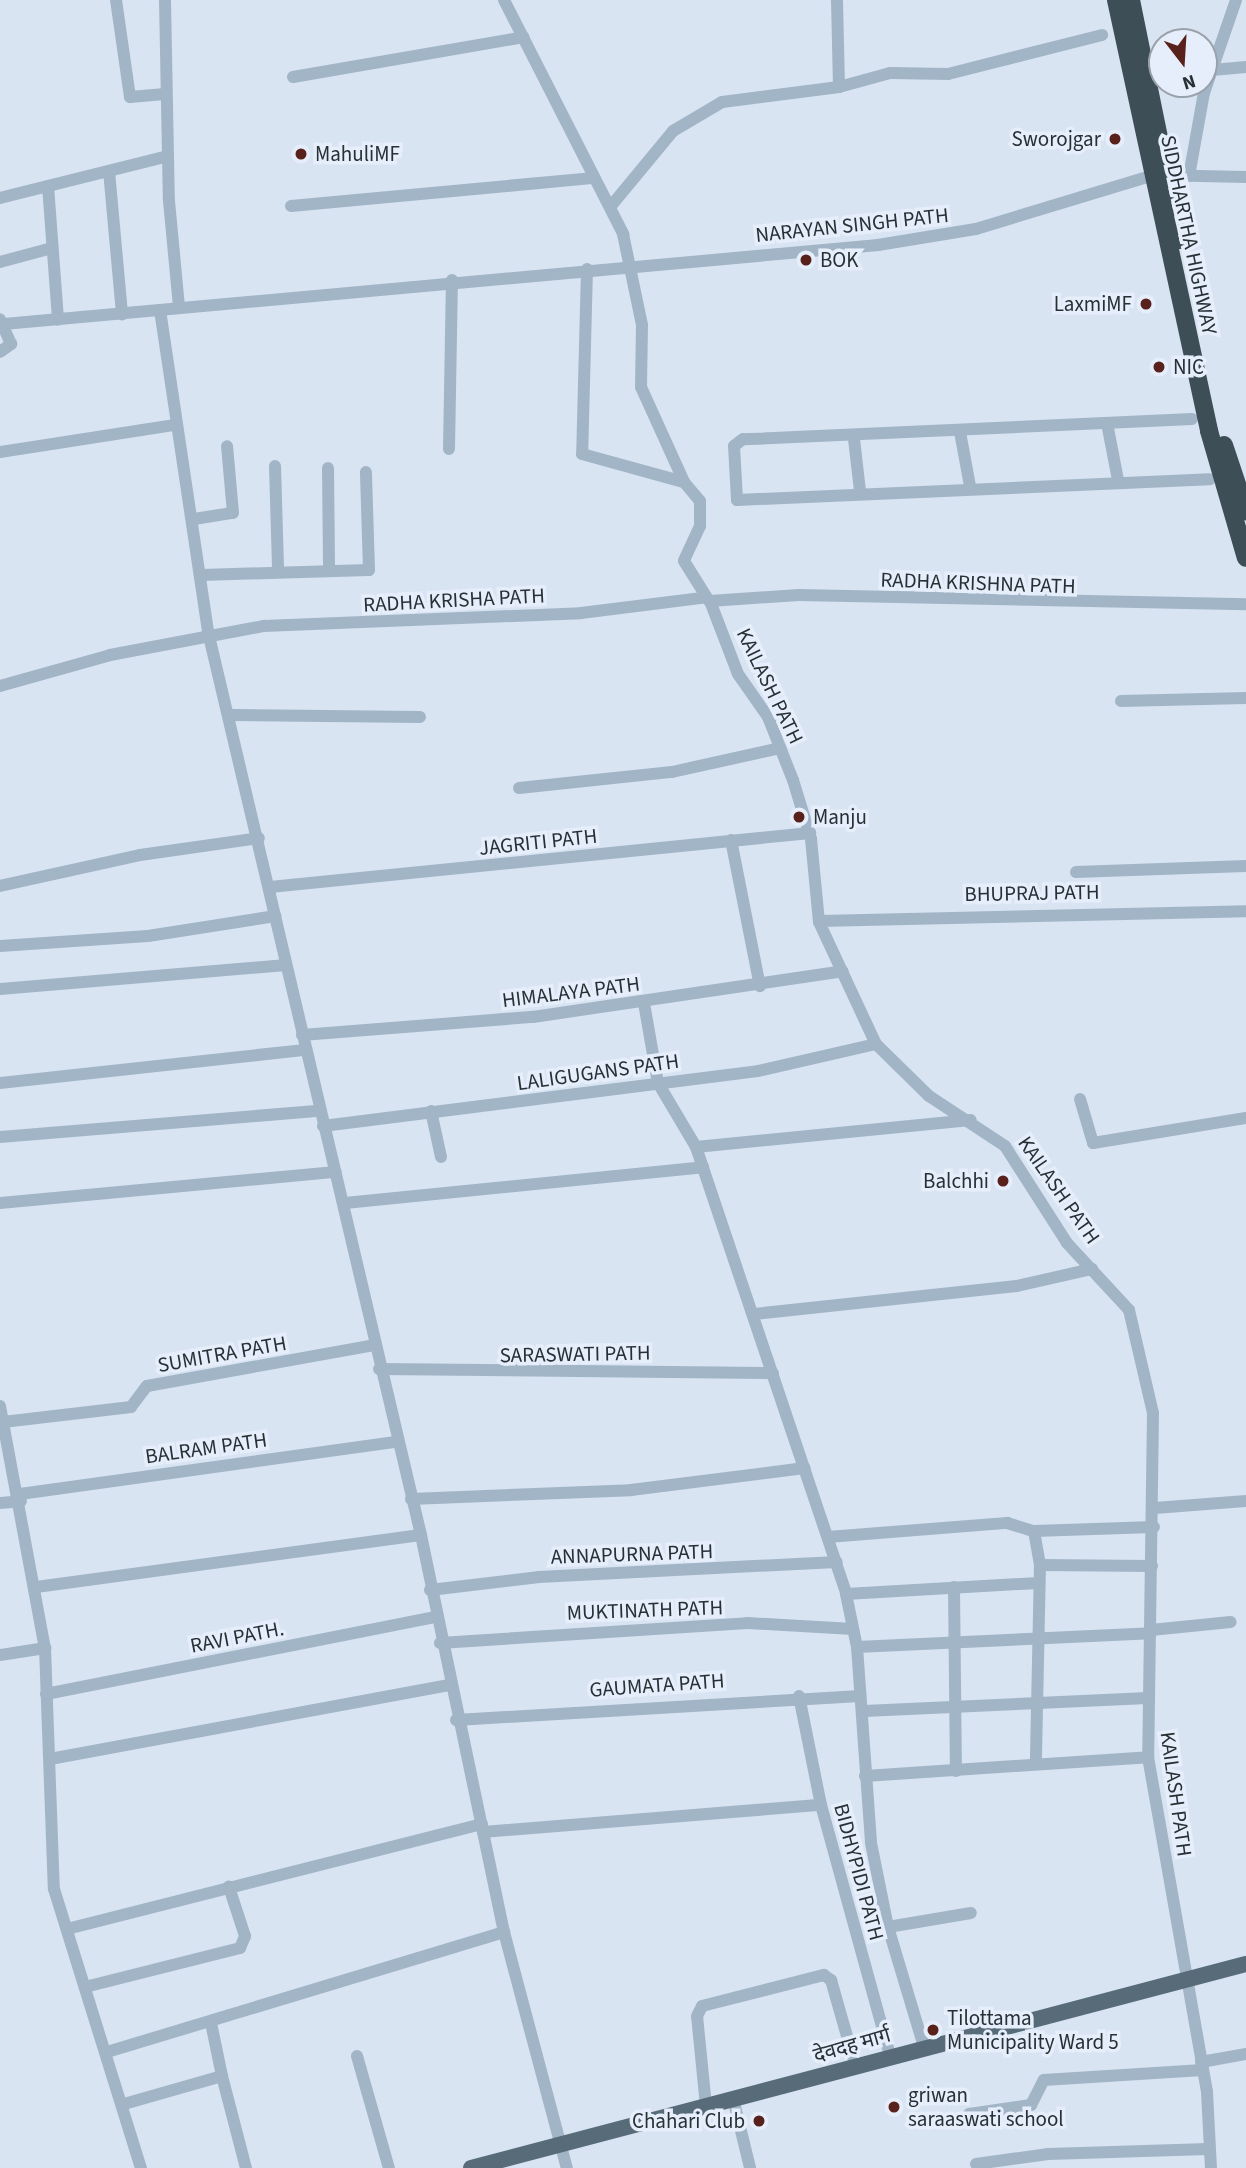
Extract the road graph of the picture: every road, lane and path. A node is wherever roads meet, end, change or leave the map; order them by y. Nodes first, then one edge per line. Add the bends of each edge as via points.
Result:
1 (116, 0) edge
2 (165, 0) edge
3 (504, 0) edge
4 (837, 0) edge
5 (1116, 0) edge
6 (1131, 0) edge
7 (1236, 0) edge
8 (1102, 35) dead end
9 (524, 37) junction
10 (1218, 52) edge
11 (1246, 67) edge
12 (1218, 69) edge
13 (293, 76) dead end
14 (839, 87) junction
15 (165, 94) junction
16 (1206, 98) edge
17 (168, 156) junction
18 (109, 171) junction
19 (1161, 175) junction
20 (1189, 176) junction
21 (1246, 177) edge
22 (592, 178) junction
23 (48, 186) junction
24 (0, 198) edge
25 (291, 206) dead end
26 (611, 206) junction
27 (52, 248) junction
28 (0, 262) edge
29 (632, 268) junction
30 (587, 269) junction
31 (452, 280) junction
32 (180, 307) junction
33 (160, 310) junction
34 (122, 314) junction
35 (58, 320) junction
36 (2, 321) edge
37 (0, 352) edge
38 (1192, 419) dead end
39 (1107, 423) junction
40 (175, 425) junction
41 (960, 432) junction
42 (855, 439) junction
43 (227, 446) dead end
44 (449, 449) dead end
45 (0, 452) edge
46 (275, 466) dead end
47 (328, 468) dead end
48 (366, 472) dead end
49 (1210, 479) dead end
50 (1118, 480) junction
51 (684, 482) junction
52 (970, 486) junction
53 (860, 491) junction
54 (1246, 510) edge
55 (194, 519) junction
56 (1246, 558) edge
57 (329, 568) junction
58 (278, 570) junction
59 (201, 575) junction
60 (706, 599) junction
61 (1246, 604) edge
62 (209, 636) junction
63 (0, 686) edge
64 (1246, 698) edge
65 (1121, 701) dead end
66 (232, 715) junction
67 (420, 717) dead end
68 (780, 748) junction
69 (519, 788) dead end
70 (810, 832) junction
71 (259, 838) junction
72 (731, 840) junction
73 (1246, 866) edge
74 (1076, 872) dead end
75 (0, 886) edge
76 (270, 887) junction
77 (1246, 911) edge
78 (275, 916) junction
79 (819, 921) junction
80 (0, 946) edge
81 (286, 965) junction
82 (844, 971) junction
83 (760, 986) junction
84 (0, 989) edge
85 (644, 1003) junction
86 (302, 1035) junction
87 (876, 1044) junction
88 (305, 1050) junction
89 (0, 1083) edge
90 (658, 1083) junction
91 (1080, 1100) dead end
92 (319, 1111) junction
93 (430, 1111) junction
94 (1246, 1118) edge
95 (972, 1120) junction
96 (323, 1125) junction
97 (0, 1137) edge
98 (696, 1147) junction
99 (441, 1157) dead end
100 (703, 1167) junction
101 (336, 1172) junction
102 (0, 1203) edge
103 (345, 1203) junction
104 (1091, 1269) junction
105 (754, 1314) junction
106 (375, 1345) junction
107 (379, 1369) junction
108 (772, 1373) junction
109 (0, 1406) edge
110 (3, 1422) junction
111 (397, 1442) junction
112 (805, 1468) junction
113 (21, 1497) junction
114 (411, 1499) junction
115 (1246, 1501) edge
116 (0, 1503) edge
117 (1155, 1508) junction
118 (1154, 1527) junction
119 (1034, 1531) junction
120 (421, 1535) junction
121 (828, 1537) junction
122 (837, 1562) junction
123 (1040, 1565) junction
124 (1152, 1566) junction
125 (1039, 1583) junction
126 (36, 1587) junction
127 (954, 1587) junction
128 (430, 1590) junction
129 (846, 1594) junction
130 (434, 1617) junction
131 (1231, 1622) dead end
132 (853, 1629) junction
133 (1151, 1631) junction
134 (1037, 1638) junction
135 (955, 1641) junction
136 (440, 1643) junction
137 (857, 1647) junction
138 (45, 1648) junction
139 (0, 1655) edge
140 (449, 1685) junction
141 (46, 1695) junction
142 (799, 1696) junction
143 (860, 1696) junction
144 (1148, 1698) junction
145 (1036, 1702) junction
146 (955, 1707) junction
147 (864, 1711) junction
148 (456, 1720) junction
149 (1148, 1757) junction
150 (50, 1759) junction
151 (1036, 1764) junction
152 (956, 1770) junction
153 (865, 1776) junction
154 (821, 1805) junction
155 (483, 1828) junction
156 (229, 1887) junction
157 (971, 1913) dead end
158 (888, 1927) junction
159 (67, 1929) junction
160 (504, 1932) junction
161 (1246, 1964) edge
162 (1186, 1980) junction
163 (85, 1987) junction
164 (211, 2023) junction
165 (924, 2047) junction
166 (107, 2052) junction
167 (1246, 2054) edge
168 (357, 2056) dead end
169 (890, 2056) junction
170 (855, 2064) junction
171 (1202, 2066) junction
172 (222, 2076) junction
173 (733, 2098) junction
174 (124, 2104) junction
175 (706, 2106) junction
176 (969, 2114) dead end
177 (559, 2145) junction
178 (1208, 2149) junction
179 (976, 2164) dead end
180 (141, 2168) edge
181 (246, 2168) edge
182 (389, 2168) edge
183 (471, 2168) edge
184 (567, 2168) edge
185 (750, 2168) edge
186 (1211, 2168) edge

1 - 15 street via 130,97
2 - 15 street
3 - 9 street
4 - 14 street
5 - 19 highway, SIDDHARTHA HIGHWAY
6 - 19 highway, SIDDHARTHA HIGHWAY
7 - 10 street
8 - 14 street via 960,72 890,72
9 - 13 street
9 - 22 street
11 - 12 street
14 - 26 street via 744,96 687,119
15 - 17 street
16 - 20 street
17 - 18 street
17 - 32 street
18 - 23 street
18 - 34 street
19 - 20 street, NARAYAN SINGH PATH
19 - 29 street, NARAYAN SINGH PATH via 946,235
19 - 54 highway, SIDDHARTHA HIGHWAY via 1226,454
19 - 56 highway, SIDDHARTHA HIGHWAY via 1212,442
20 - 21 street, NARAYAN SINGH PATH
22 - 25 street
22 - 26 street
23 - 24 street
23 - 27 street
26 - 29 street
27 - 28 street
27 - 35 street
29 - 30 street, NARAYAN SINGH PATH
29 - 51 street via 642,325 641,387
30 - 31 street, NARAYAN SINGH PATH
30 - 51 street via 582,454
31 - 32 street, NARAYAN SINGH PATH
31 - 44 street
32 - 33 street, NARAYAN SINGH PATH
33 - 34 street, NARAYAN SINGH PATH
33 - 40 street
34 - 35 street, NARAYAN SINGH PATH
35 - 36 street, NARAYAN SINGH PATH
36 - 37 street via 11,344
38 - 39 street
39 - 41 street
39 - 50 street
40 - 45 street
40 - 55 street
41 - 42 street
41 - 52 street
42 - 53 street
42 - 53 street via 743,439 734,446 737,500
43 - 55 street via 233,513
46 - 58 street
47 - 57 street
48 - 57 street via 369,570
49 - 50 street
50 - 52 street
51 - 60 street, KAILASH PATH via 702,511 684,561
52 - 53 street
55 - 59 street
57 - 58 street
58 - 59 street
59 - 62 street
60 - 61 street, RADHA KRISHNA PATH via 799,595
60 - 62 street, RADHA KRISHA PATH via 668,606 264,626
60 - 68 street, KAILASH PATH via 738,674
62 - 63 street, RADHA KRISHA PATH
62 - 66 street
64 - 65 street
66 - 67 street
66 - 71 street
68 - 69 street via 672,772
68 - 70 street, KAILASH PATH
70 - 72 street, JAGRITI PATH
70 - 79 street, KAILASH PATH
71 - 75 street via 140,855
71 - 76 street
72 - 76 street, JAGRITI PATH
72 - 83 street
73 - 74 street
76 - 78 street
77 - 79 street, BHUPRAJ PATH
78 - 80 street via 148,936
78 - 81 street
79 - 82 street, KAILASH PATH
81 - 84 street
81 - 86 street
82 - 83 street, HIMALAYA PATH
82 - 87 street, KAILASH PATH
83 - 85 street, HIMALAYA PATH
85 - 86 street, HIMALAYA PATH
85 - 90 street
86 - 88 street
87 - 90 street, LALIGUGANS PATH via 813,1061
87 - 95 street, KAILASH PATH via 929,1096
88 - 89 street
88 - 92 street
90 - 93 street, LALIGUGANS PATH
90 - 98 street
91 - 94 street via 1093,1143
92 - 96 street
92 - 97 street
93 - 96 street, LALIGUGANS PATH
93 - 99 street
95 - 98 street
95 - 104 street, KAILASH PATH via 1005,1146 1067,1243
96 - 101 street
98 - 100 street
100 - 103 street
100 - 105 street
101 - 102 street
101 - 103 street
103 - 106 street
104 - 105 street via 1017,1286
104 - 117 street, KAILASH PATH via 1129,1310 1153,1413
105 - 108 street
106 - 107 street
106 - 110 street, SUMITRA PATH via 146,1386 131,1406
107 - 108 street, SARASWATI PATH
107 - 111 street
108 - 112 street
109 - 110 street
110 - 113 street
111 - 113 street, BALRAM PATH
111 - 114 street
112 - 114 street via 662,1487
112 - 121 street
113 - 116 street, BALRAM PATH
113 - 126 street
114 - 120 street
115 - 117 street
117 - 118 street, KAILASH PATH
118 - 119 street
118 - 124 street, KAILASH PATH
119 - 121 street via 1007,1523
119 - 123 street
120 - 126 street
120 - 128 street
121 - 122 street
122 - 128 street, ANNAPURNA PATH via 539,1577
122 - 129 street
123 - 124 street
123 - 125 street
124 - 133 street, KAILASH PATH
125 - 127 street
125 - 134 street
126 - 138 street
127 - 129 street
127 - 135 street
128 - 130 street
129 - 132 street
130 - 136 street
130 - 141 street, RAVI PATH.
131 - 133 street
132 - 136 street, MUKTINATH PATH via 747,1623
132 - 137 street
133 - 134 street
133 - 144 street, KAILASH PATH
134 - 135 street
134 - 145 street
135 - 137 street
135 - 146 street
136 - 140 street
137 - 143 street
138 - 139 street
138 - 141 street
140 - 148 street
140 - 150 street
141 - 150 street
142 - 143 street, GAUMATA PATH
142 - 148 street, GAUMATA PATH
142 - 154 street, BIDHYPIDI PATH
143 - 147 street
144 - 145 street
144 - 149 street, KAILASH PATH
145 - 146 street
145 - 151 street
146 - 147 street
146 - 152 street
147 - 153 street
148 - 155 street
149 - 151 street
149 - 162 street, KAILASH PATH
150 - 159 street via 51,1868
151 - 152 street
152 - 153 street
153 - 158 street
154 - 155 street
154 - 169 street, BIDHYPIDI PATH
155 - 156 street
155 - 160 street
156 - 159 street
156 - 163 street via 245,1936 240,1948
157 - 158 street
158 - 165 street
159 - 163 street
160 - 164 street
160 - 177 street
161 - 162 main road, देवदह मार्ग
162 - 165 main road, देवदह मार्ग
162 - 171 street, KAILASH PATH
163 - 166 street
164 - 166 street
164 - 172 street
165 - 169 main road, देवदह मार्ग
166 - 174 street
167 - 171 street
168 - 182 street
169 - 170 main road, देवदह मार्ग
170 - 173 main road, देवदह मार्ग
170 - 175 street via 831,1980 824,1975 702,2006 697,2016
171 - 176 street via 1044,2080 1031,2105
171 - 178 street, KAILASH PATH
172 - 174 street
172 - 181 street
173 - 175 main road, देवदह मार्ग
173 - 185 street
174 - 180 street
175 - 177 main road, देवदह मार्ग
177 - 183 main road, देवदह मार्ग
177 - 184 street
178 - 179 street via 1048,2154
178 - 186 street, KAILASH PATH

